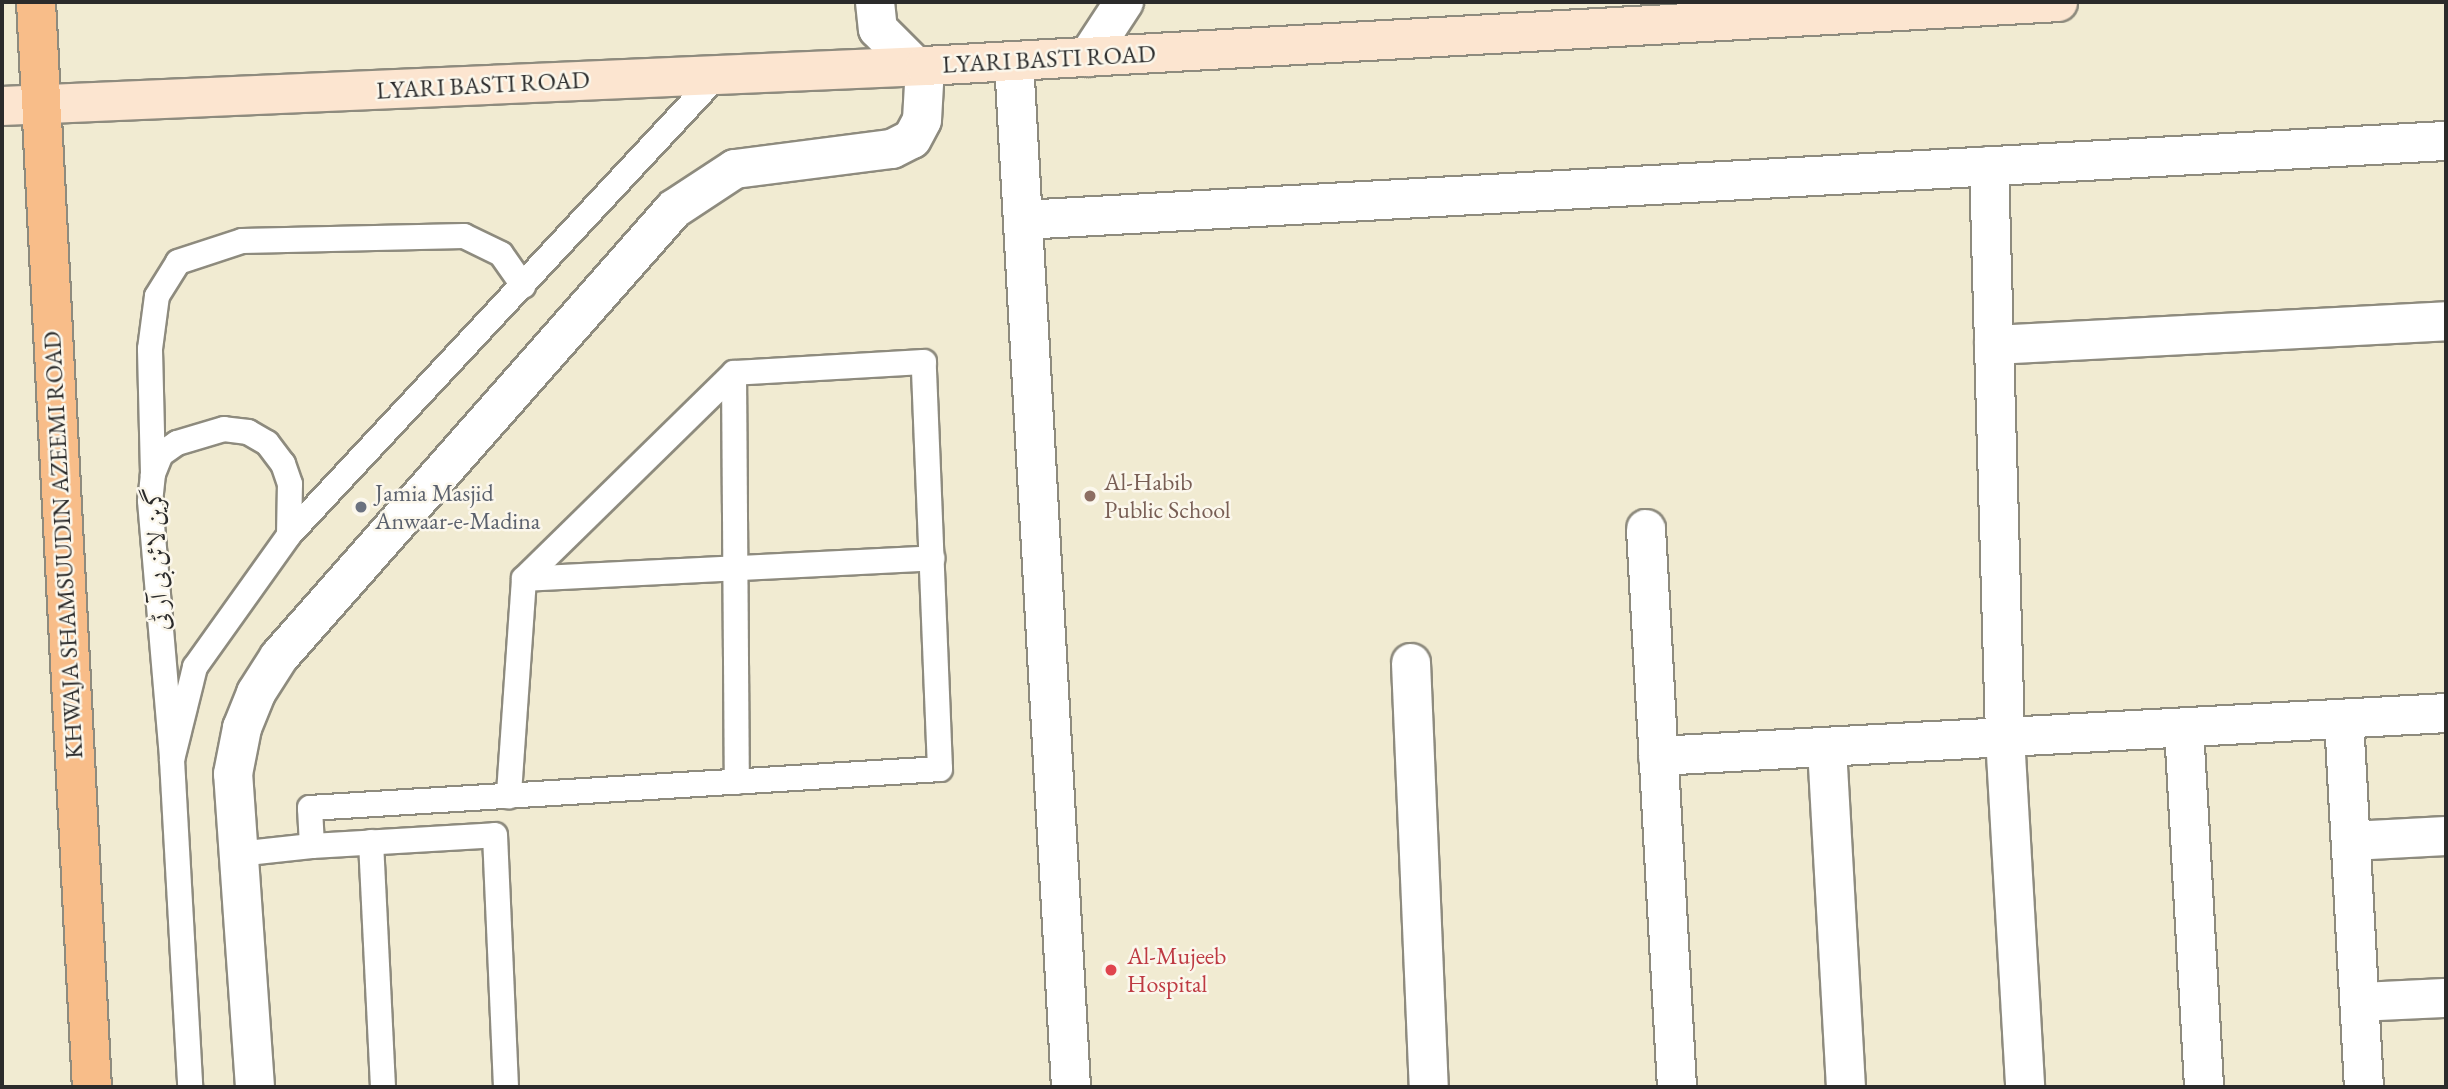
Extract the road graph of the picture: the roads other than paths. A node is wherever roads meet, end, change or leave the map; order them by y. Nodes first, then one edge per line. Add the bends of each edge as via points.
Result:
1 (36, 2) edge
2 (875, 2) edge
3 (1124, 2) edge
4 (2058, 2) edge
5 (1088, 57) junction
6 (1014, 61) junction
7 (920, 66) junction
8 (718, 75) junction
9 (40, 105) junction
10 (2, 106) edge
11 (2446, 141) edge
12 (1989, 166) junction
13 (1023, 220) junction
14 (523, 286) junction
15 (2446, 321) edge
16 (1994, 345) junction
17 (734, 373) junction
18 (153, 474) junction
19 (1646, 529) dead end
20 (289, 535) junction
21 (932, 558) junction
22 (736, 567) junction
23 (524, 579) junction
24 (1411, 663) dead end
25 (2446, 713) edge
26 (2344, 719) junction
27 (2183, 728) junction
28 (2005, 737) junction
29 (1827, 748) junction
30 (1658, 757) junction
31 (172, 760) junction
32 (737, 782) junction
33 (509, 796) junction
34 (2446, 836) edge
35 (2351, 841) junction
36 (371, 842) junction
37 (312, 846) junction
38 (238, 855) junction
39 (2446, 998) edge
40 (2360, 1002) junction
41 (92, 1087) edge
42 (190, 1087) edge
43 (255, 1087) edge
44 (383, 1087) edge
45 (506, 1087) edge
46 (1071, 1087) edge
47 (1430, 1087) edge
48 (1677, 1087) edge
49 (1846, 1087) edge
50 (2025, 1087) edge
51 (2204, 1087) edge
52 (2364, 1087) edge

1 - 9 main road, KHWAJA SHAMSUUDIN AZEEMI ROAD
2 - 7 street via 878,29
3 - 5 street
4 - 5 main road, LYARI BASTI ROAD
5 - 6 main road, LYARI BASTI ROAD
6 - 7 main road, LYARI BASTI ROAD
6 - 13 street
7 - 8 main road, LYARI BASTI ROAD
7 - 38 street via 922,120 912,139 892,149 736,169 674,209 279,657 256,693 242,728 233,774
8 - 9 main road, LYARI BASTI ROAD
8 - 14 lane
9 - 10 main road, LYARI BASTI ROAD
9 - 41 main road, KHWAJA SHAMSUUDIN AZEEMI ROAD
11 - 12 street
12 - 13 street
12 - 16 street
13 - 46 street
14 - 18 lane via 501,254 464,236 242,241 178,262 157,296 151,336
14 - 20 lane
15 - 16 street
16 - 28 street
17 - 21 lane via 924,362
17 - 22 lane
17 - 23 lane
18 - 20 lane, گرین لائن بی آر ٹی via 161,454 177,443 224,429 248,432 267,443 283,464 291,495
18 - 31 lane, گرین لائن بی آر ٹی via 150,502
19 - 30 street
20 - 31 lane, گرین لائن بی آر ٹی via 195,667
21 - 22 lane
21 - 32 lane via 940,769
22 - 23 lane
22 - 32 lane
23 - 33 lane
24 - 47 street
25 - 26 street
26 - 27 street
26 - 35 street
27 - 28 street
27 - 51 street
28 - 29 street
28 - 50 street
29 - 30 street
29 - 49 street
30 - 48 street
31 - 42 lane, گرین لائن بی آر ٹی
32 - 33 lane
33 - 37 lane via 310,808
34 - 35 street
35 - 40 street
36 - 37 lane
36 - 44 lane
36 - 45 lane via 495,835
37 - 38 lane
38 - 43 street
39 - 40 street
40 - 52 street

